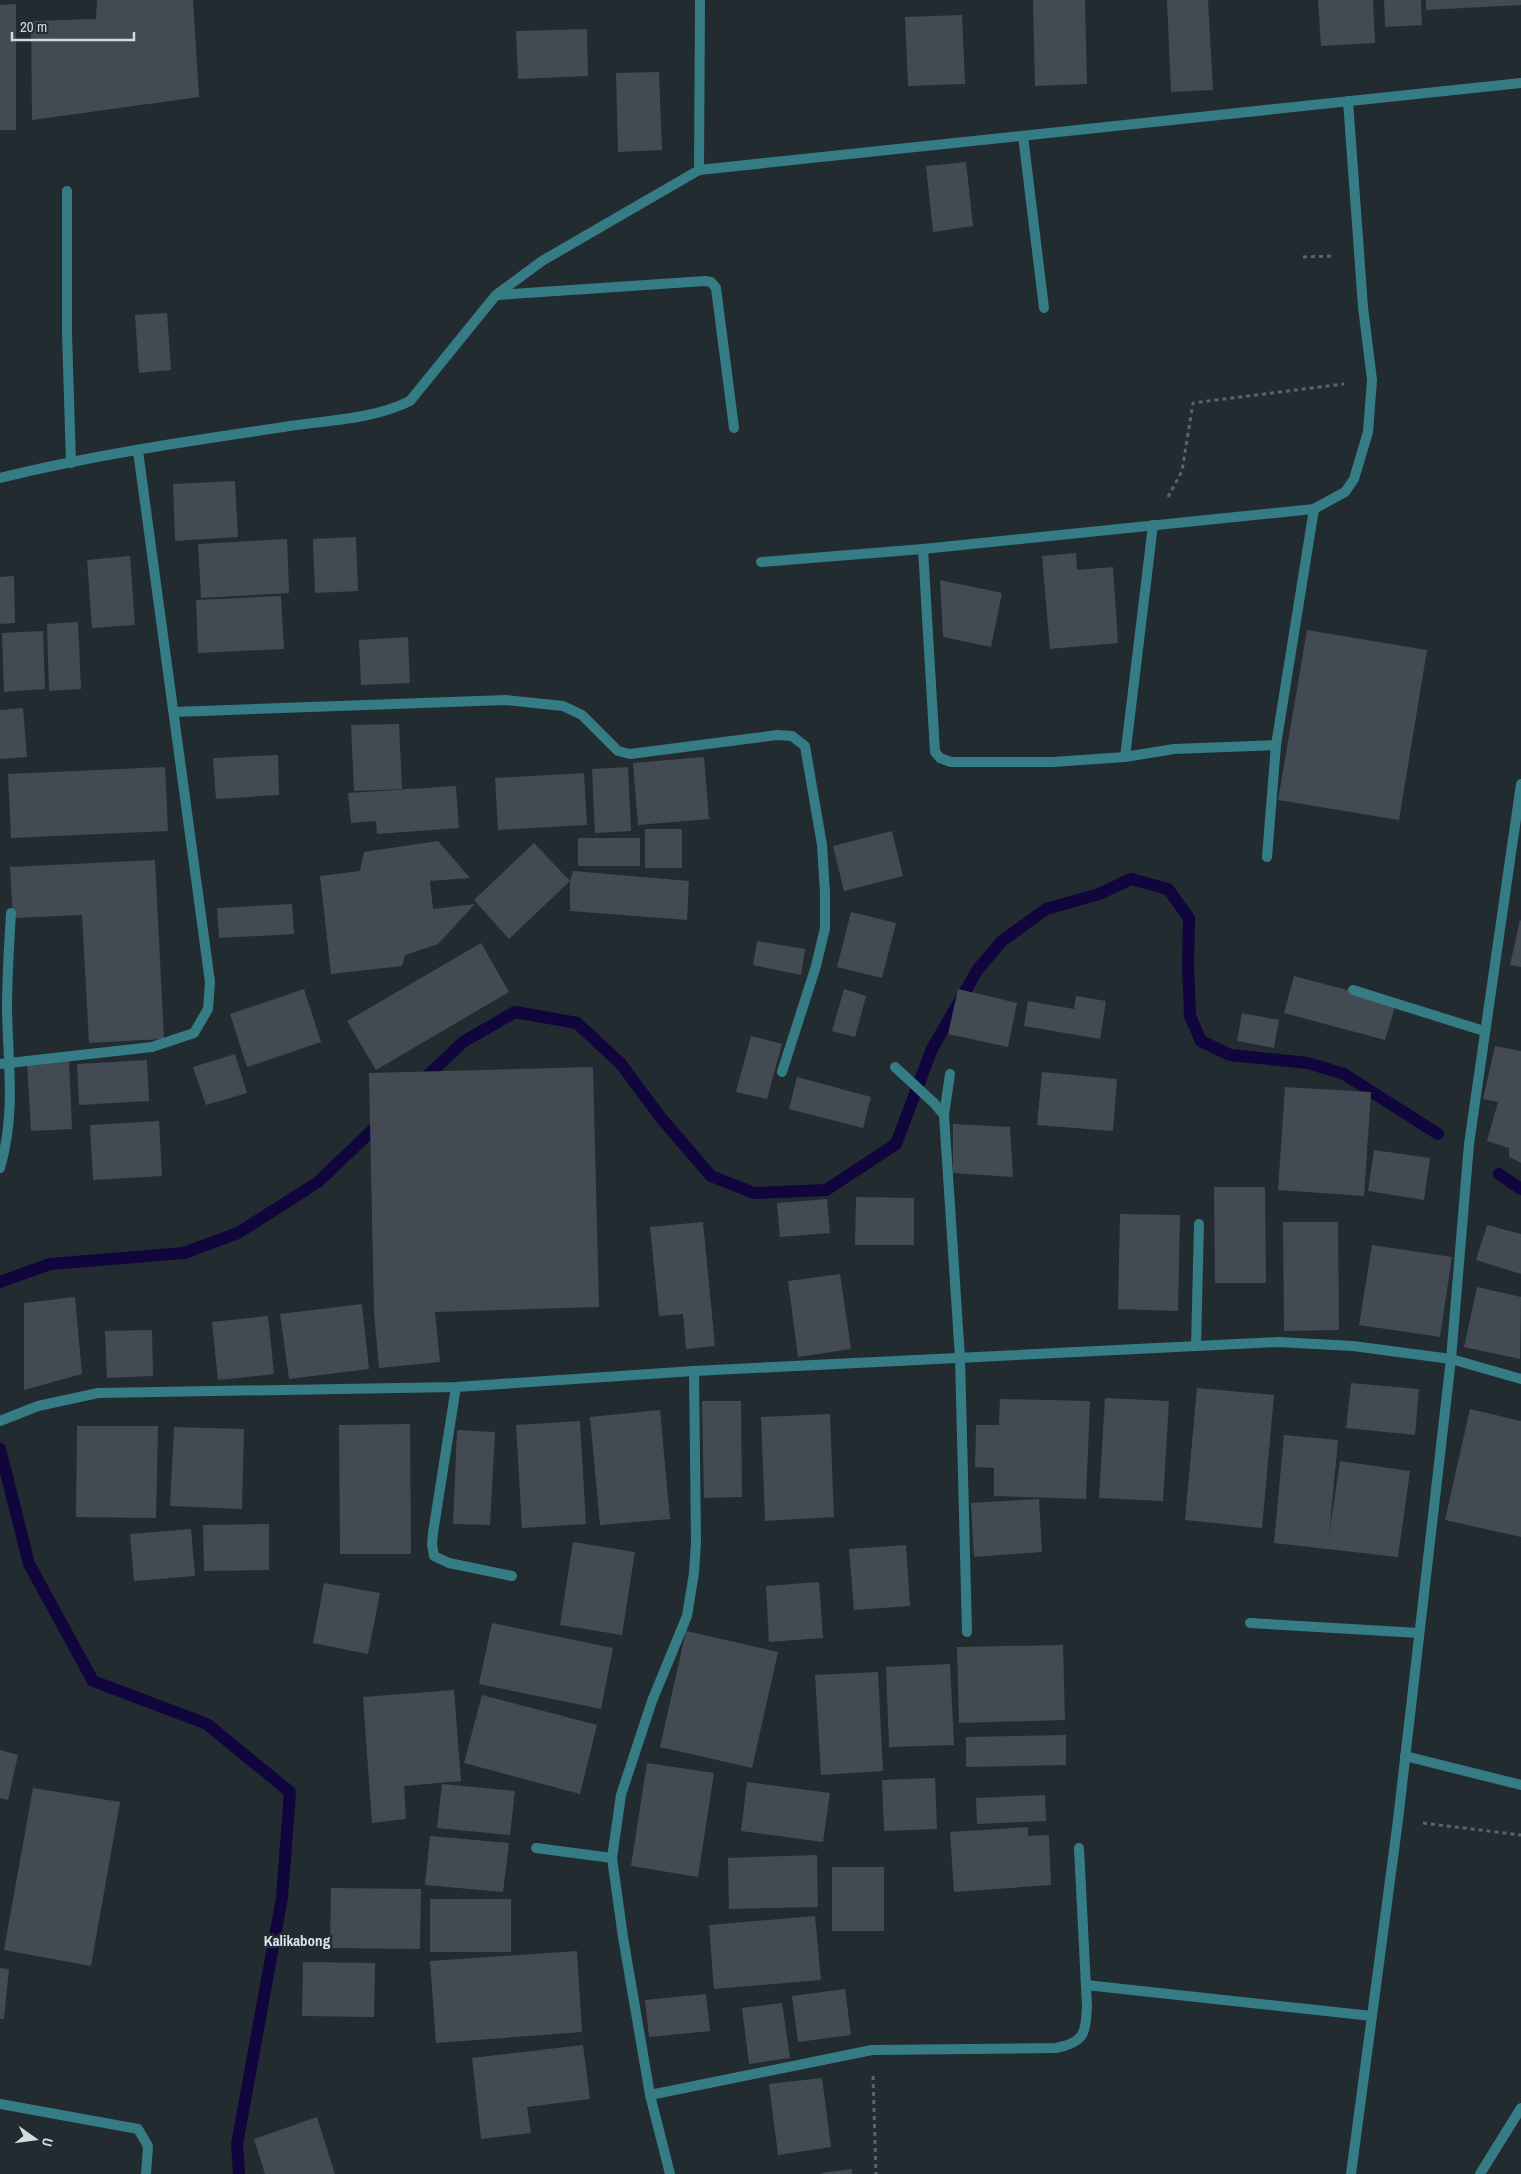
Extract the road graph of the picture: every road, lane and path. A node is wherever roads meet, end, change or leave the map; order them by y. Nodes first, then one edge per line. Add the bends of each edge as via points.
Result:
1 (700, 0) edge
2 (1521, 83) edge
3 (1348, 101) junction
4 (1023, 136) junction
5 (699, 170) junction
6 (67, 191) dead end
7 (496, 295) junction
8 (1044, 308) dead end
9 (1372, 380) junction
10 (734, 428) dead end
11 (138, 451) junction
12 (70, 463) junction
13 (0, 478) edge
14 (1314, 509) junction
15 (1153, 526) junction
16 (923, 549) junction
17 (761, 562) dead end
18 (174, 712) junction
19 (1276, 745) junction
20 (1125, 757) junction
21 (1521, 784) edge
22 (1267, 857) dead end
23 (11, 913) dead end
24 (1353, 990) dead end
25 (1484, 1031) junction
26 (5, 1064) edge
27 (895, 1067) dead end
28 (782, 1072) dead end
29 (950, 1074) dead end
30 (944, 1115) junction
31 (0, 1168) edge
32 (1200, 1224) dead end
33 (1196, 1346) junction
34 (960, 1358) junction
35 (1451, 1359) junction
36 (694, 1371) junction
37 (1521, 1379) edge
38 (456, 1387) junction
39 (0, 1421) edge
40 (512, 1576) dead end
41 (1250, 1623) dead end
42 (967, 1632) dead end
43 (1419, 1633) junction
44 (1405, 1756) junction
45 (1521, 1785) edge
46 (1398, 1820) junction
47 (1521, 1835) edge
48 (536, 1848) dead end
49 (1079, 1848) dead end
50 (612, 1858) junction
51 (1086, 1985) junction
52 (1372, 2016) junction
53 (872, 2050) junction
54 (650, 2094) junction
55 (0, 2104) edge
56 (1521, 2108) edge
57 (146, 2174) edge
58 (670, 2174) edge
59 (876, 2174) edge
60 (1351, 2174) edge
61 (1480, 2174) edge

1 - 5 street
2 - 3 street
3 - 4 street
3 - 9 street via 1362,307
4 - 5 street
4 - 8 street
5 - 7 street via 542,261
6 - 12 street
7 - 10 street via 712,282 716,288
7 - 11 street via 410,401 391,410
9 - 14 street via 1368,432 1354,480 1345,492
9 - 15 path via 1193,403 1182,470
11 - 12 street
11 - 18 street
12 - 13 street
14 - 15 street
14 - 19 street
15 - 16 street
15 - 20 street
16 - 17 street
16 - 20 street via 935,752 940,758 950,762 1052,762
18 - 26 street via 210,982 208,1009 194,1033 152,1047
18 - 28 street via 506,700 563,706 582,715 618,751 630,754 777,735 792,736 805,746 820,836 825,928
19 - 20 street via 1174,749
19 - 22 street
21 - 25 street
23 - 26 street
24 - 25 street
25 - 35 street via 1469,1144
26 - 31 street via 10,1126
27 - 30 street
29 - 30 street
30 - 34 street
32 - 33 street
33 - 34 street
33 - 35 street via 1278,1342 1353,1346
34 - 36 street
34 - 42 street
35 - 37 street
35 - 43 street
36 - 38 street
36 - 50 street via 696,1542 690,1599 687,1616 652,1701 621,1795
38 - 39 street via 98,1393 38,1406
38 - 40 street via 432,1538 434,1556 449,1563
41 - 43 street
43 - 44 street
44 - 45 street
44 - 46 street
46 - 47 path
46 - 52 street
48 - 50 street
49 - 51 street
50 - 54 street
51 - 52 street
51 - 53 street via 1085,2030 1073,2044 1056,2048
52 - 60 street
53 - 54 street
53 - 59 path
54 - 58 street
55 - 57 street via 138,2129 148,2146
56 - 61 street

